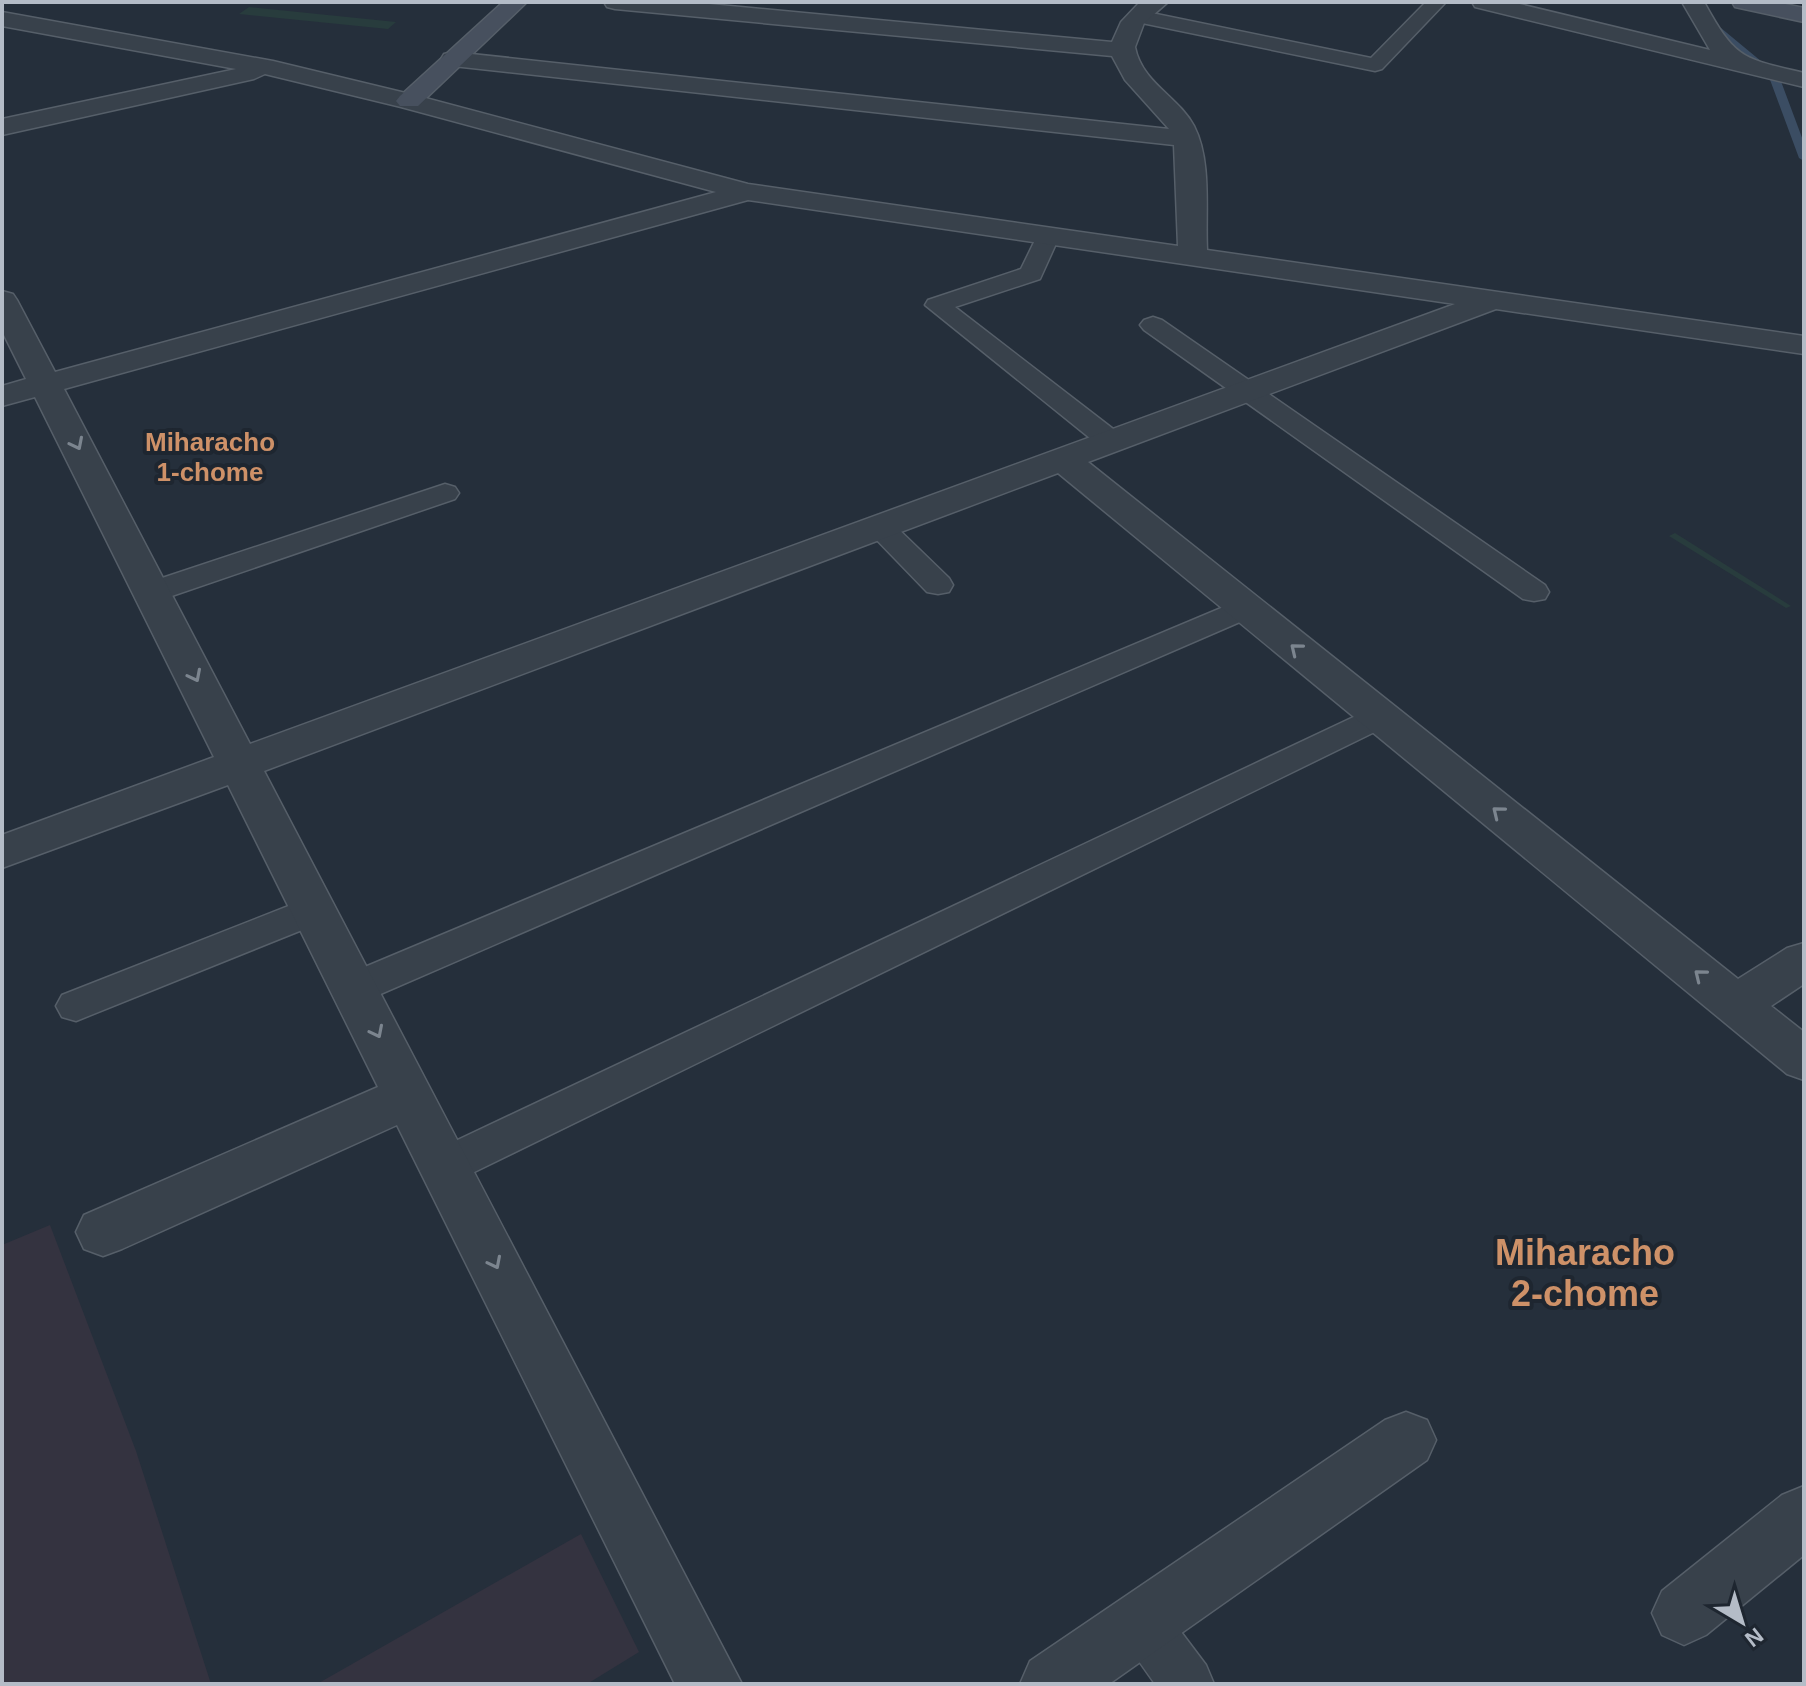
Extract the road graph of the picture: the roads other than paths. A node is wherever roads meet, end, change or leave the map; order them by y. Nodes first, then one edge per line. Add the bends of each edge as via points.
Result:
1 (516, 2) edge
2 (615, 2) edge
3 (1157, 2) edge
4 (1437, 2) edge
5 (1483, 2) edge
6 (1693, 2) edge
7 (1743, 2) edge
8 (1804, 15) edge
9 (1137, 16) junction
10 (2, 19) edge
11 (1122, 50) junction
12 (453, 59) junction
13 (1747, 66) junction
14 (273, 68) junction
15 (1794, 77) edge
16 (409, 101) junction
17 (1804, 110) edge
18 (2, 127) edge
19 (1187, 139) junction
20 (747, 192) junction
21 (1047, 237) junction
22 (1193, 256) junction
23 (2, 300) edge
24 (1491, 301) junction
25 (1153, 325) dead end
26 (1804, 345) edge
27 (24, 390) edge
28 (1246, 391) junction
29 (1111, 441) junction
30 (1062, 459) junction
31 (445, 493) dead end
32 (879, 526) junction
33 (938, 585) dead end
34 (152, 592) junction
35 (1534, 592) dead end
36 (1245, 608) junction
37 (1379, 716) junction
38 (241, 766) junction
39 (2, 852) edge
40 (314, 910) junction
41 (1804, 961) edge
42 (355, 988) junction
43 (1736, 1004) junction
44 (76, 1006) dead end
45 (1804, 1060) edge
46 (410, 1096) junction
47 (445, 1166) junction
48 (103, 1232) dead end
49 (1406, 1440) dead end
50 (1804, 1516) edge
51 (1684, 1613) dead end
52 (1142, 1622) junction
53 (709, 1684) edge
54 (1053, 1684) edge
55 (1187, 1684) edge

1 - 12 street
2 - 11 street
3 - 9 street
4 - 9 lane via 1375,65
5 - 13 street
6 - 13 street via 1714,41
7 - 8 street
9 - 11 street
10 - 14 street
11 - 19 street via 1134,76 1180,120
12 - 16 street
12 - 19 street
13 - 15 street
14 - 16 street
14 - 18 street
15 - 17 street
16 - 20 street
19 - 22 street
20 - 21 street
20 - 27 street
21 - 22 street
21 - 29 lane via 1031,274 937,305
22 - 24 street
23 - 27 street
24 - 26 street
24 - 28 street
25 - 28 lane
27 -> 34 street
28 - 29 street
28 - 35 lane
29 - 30 street
30 - 32 street
30 - 36 street
31 - 34 lane
32 - 33 lane
32 - 38 street
34 -> 38 street
37 -> 36 street
36 - 42 lane
43 -> 37 street
37 - 47 lane
38 - 39 street
38 - 40 street
40 - 42 street
40 - 44 lane
41 - 43 street
42 -> 46 street
43 - 45 street
46 - 47 street
46 - 48 street
47 -> 53 street
49 - 52 street
50 - 51 street
52 - 54 street
52 - 55 lane

